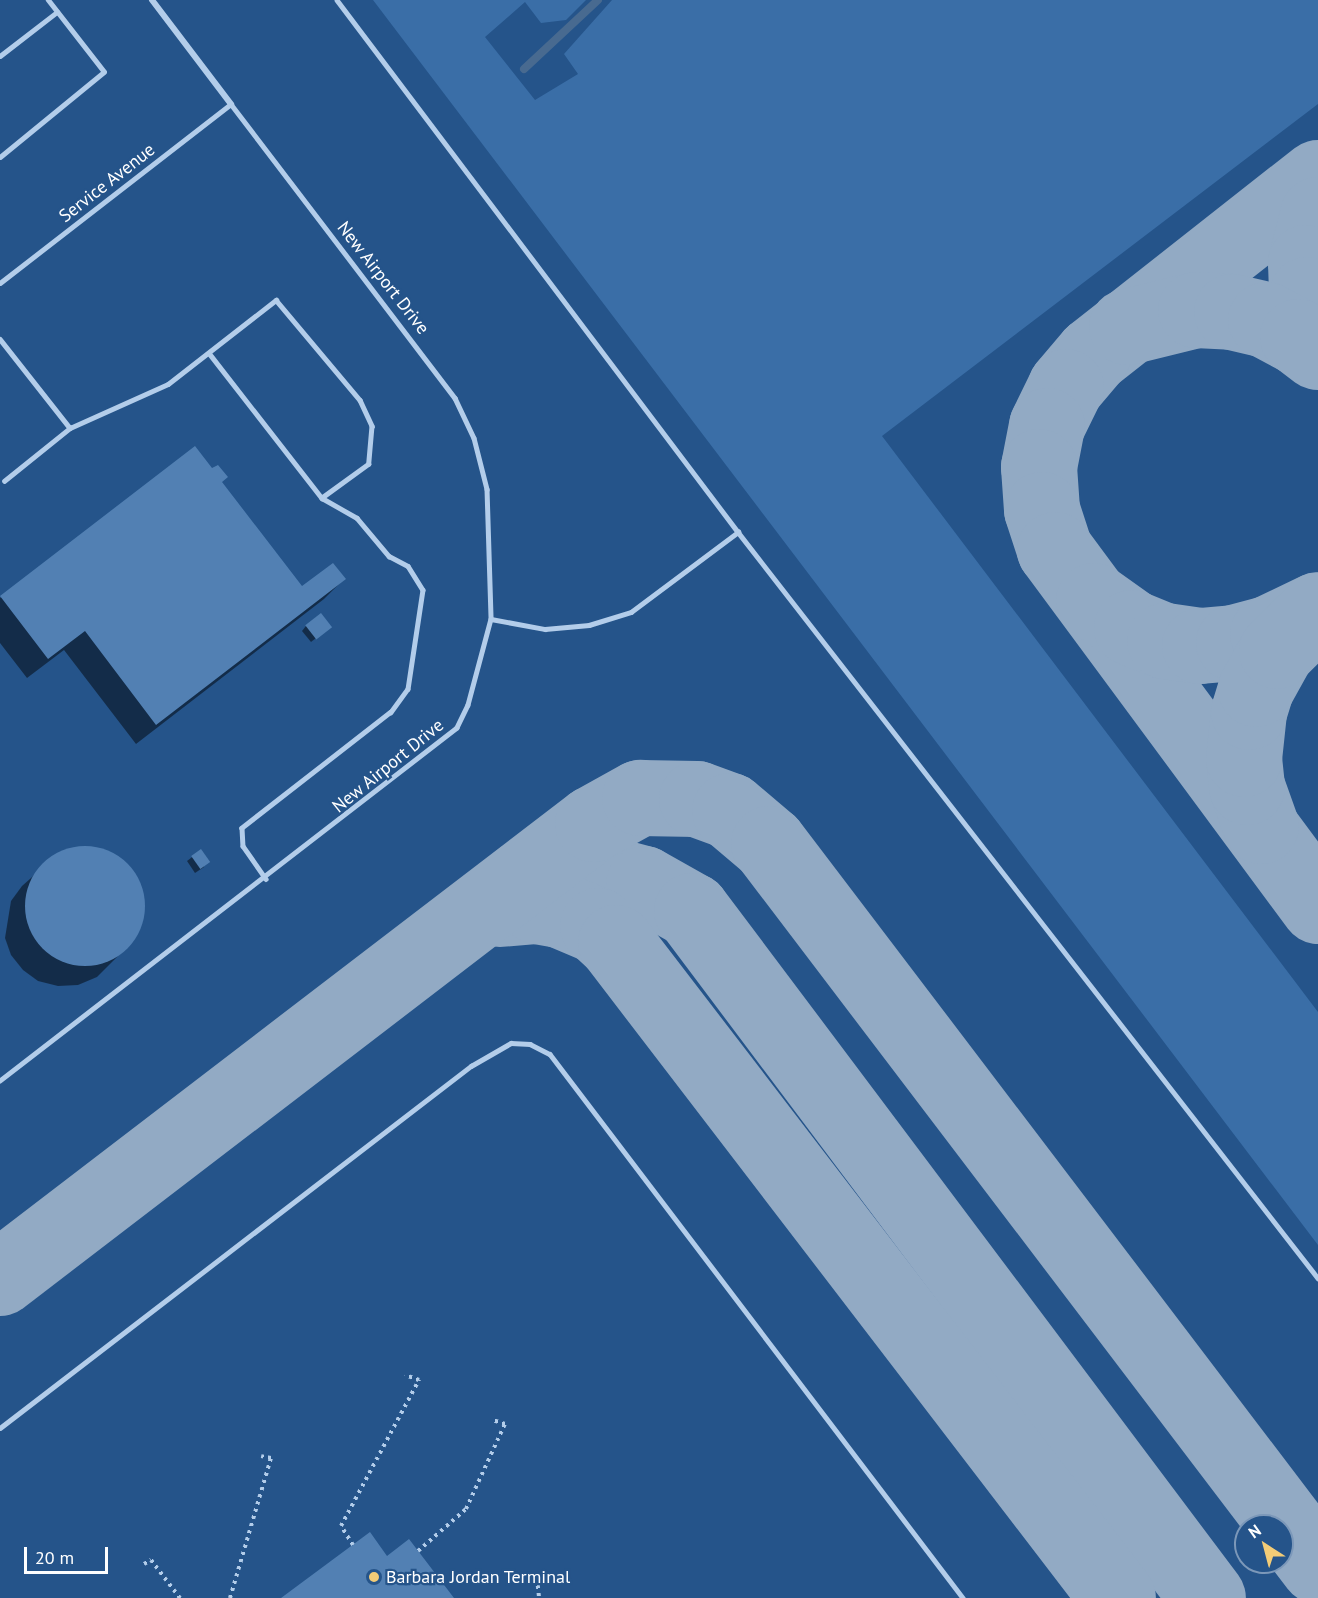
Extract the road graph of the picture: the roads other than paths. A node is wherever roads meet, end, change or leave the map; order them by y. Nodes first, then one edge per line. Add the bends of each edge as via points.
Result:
1 (48, 0) edge
2 (152, 0) edge
3 (337, 0) edge
4 (57, 12) junction
5 (0, 56) edge
6 (231, 104) junction
7 (0, 157) edge
8 (0, 283) edge
9 (0, 339) edge
10 (209, 353) junction
11 (70, 428) junction
12 (4, 481) dead end
13 (322, 498) junction
14 (738, 532) junction
15 (491, 619) junction
16 (266, 879) junction
17 (0, 1081) edge
18 (1318, 1278) edge
19 (0, 1428) edge
20 (963, 1598) edge

1 - 4 lane
2 - 6 street
3 - 14 lane
4 - 5 lane
4 - 7 lane via 104,72
6 - 8 lane, Service Avenue
6 - 15 lane, New Airport Drive via 455,398 474,438 487,489
9 - 11 lane
10 - 11 lane via 168,384
10 - 13 lane
10 - 13 lane via 276,300 360,400 372,426 369,464
11 - 12 lane
13 - 16 lane via 357,518 389,556 408,566 423,590 408,689 391,712 242,828 243,846
14 - 15 lane via 631,612 589,625 545,629
14 - 18 lane
15 - 16 lane, New Airport Drive via 468,705 457,728
16 - 17 lane, New Airport Drive
19 - 20 lane via 471,1066 511,1043 530,1044 550,1054

